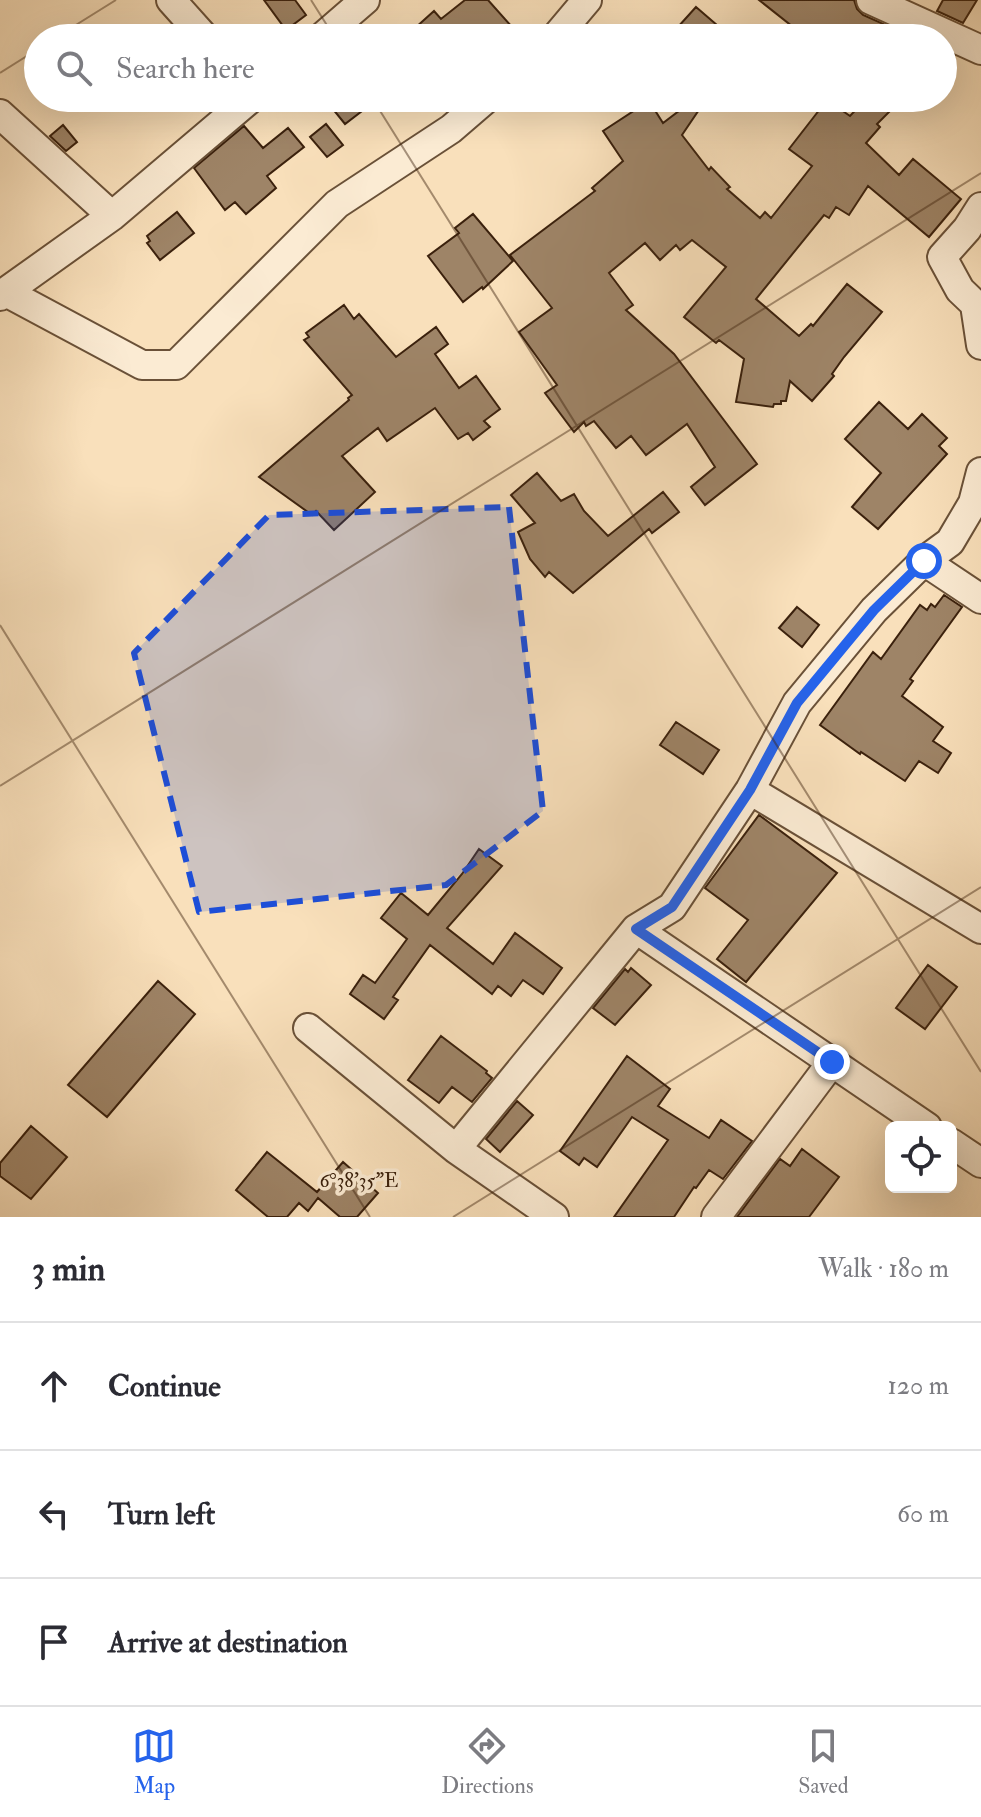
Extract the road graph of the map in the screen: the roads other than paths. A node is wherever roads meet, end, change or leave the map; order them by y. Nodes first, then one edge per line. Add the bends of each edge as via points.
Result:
1 (171, 0) edge
2 (365, 0) edge
3 (587, 0) edge
4 (871, 0) edge
5 (192, 24) edge
6 (337, 24) edge
7 (567, 24) edge
8 (924, 24) edge
9 (957, 39) edge
10 (981, 50) edge
11 (235, 112) edge
12 (471, 112) edge
13 (0, 114) edge
14 (981, 207) edge
15 (112, 216) junction
16 (3, 294) edge
17 (978, 308) edge
18 (981, 345) edge
19 (981, 472) edge
20 (924, 561) junction
21 (981, 599) edge
22 (750, 790) junction
23 (636, 929) junction
24 (981, 929) edge
25 (308, 1028) dead end
26 (832, 1062) junction
27 (918, 1121) edge
28 (957, 1147) edge
29 (456, 1149) junction
30 (981, 1163) edge
31 (554, 1217) edge
32 (716, 1217) edge

1 - 5 street
2 - 6 street
3 - 7 street
4 - 8 street
9 - 10 street
11 - 15 street
12 - 16 street via 337,204 176,365 142,365
13 - 15 street
14 - 17 street via 942,257 960,290
15 - 16 street
17 - 18 street
19 - 20 street via 973,503 950,542
20 - 21 street
20 - 22 street via 874,610 797,703
22 - 23 street via 672,907
22 - 24 street
23 - 26 street
23 - 29 street
25 - 29 street
26 - 27 street
26 - 32 street
28 - 30 street
29 - 31 street

